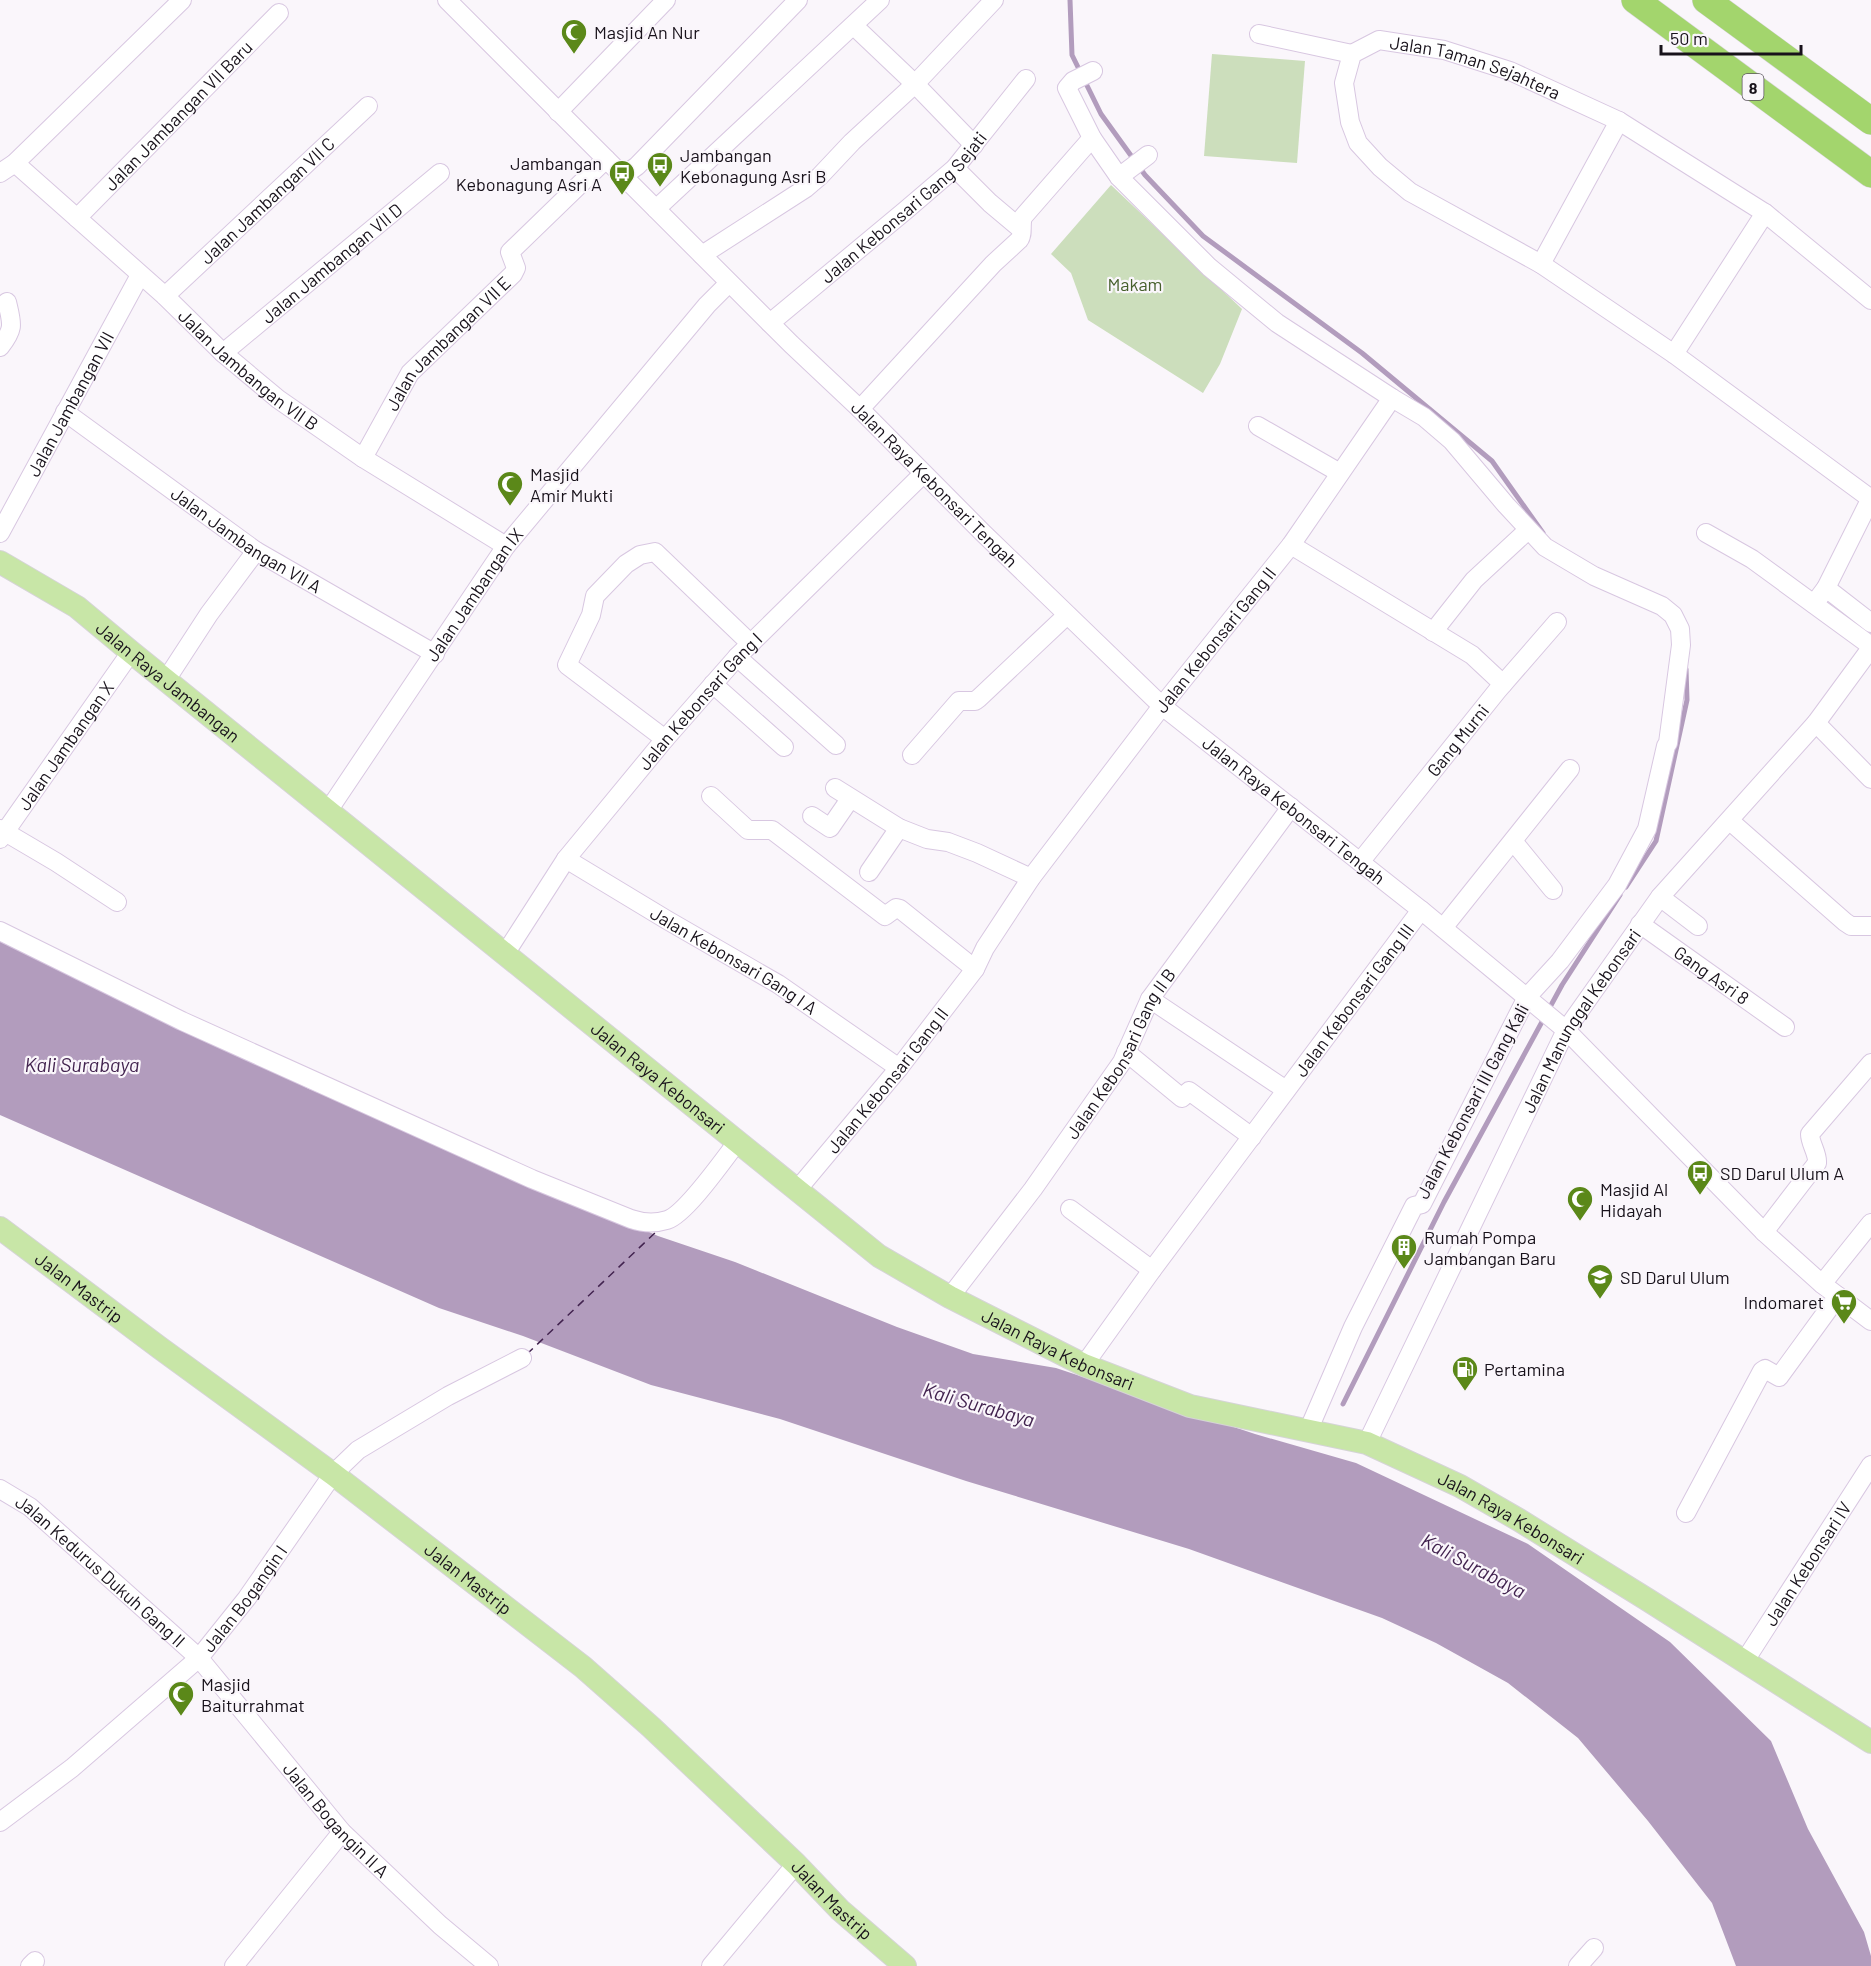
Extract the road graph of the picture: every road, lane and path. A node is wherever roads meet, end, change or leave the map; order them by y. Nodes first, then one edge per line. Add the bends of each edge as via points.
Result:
1 (182, 0) edge
2 (447, 0) edge
3 (666, 0) edge
4 (798, 0) edge
5 (880, 0) edge
6 (994, 0) edge
7 (1635, 0) edge
8 (1706, 0) edge
9 (279, 13) dead end
10 (854, 26) junction
11 (1259, 34) dead end
12 (1352, 54) junction
13 (1083, 76) dead end
14 (1026, 79) dead end
15 (915, 84) junction
16 (368, 106) dead end
17 (558, 112) junction
18 (1619, 121) junction
19 (1871, 121) edge
20 (1092, 138) junction
21 (974, 145) junction
22 (606, 159) junction
23 (8, 168) edge
24 (955, 168) junction
25 (440, 173) dead end
26 (1871, 174) edge
27 (623, 176) junction
28 (656, 210) junction
29 (1765, 213) junction
30 (77, 219) junction
31 (1021, 229) junction
32 (702, 255) junction
33 (1541, 264) junction
34 (140, 275) junction
35 (729, 283) junction
36 (165, 296) junction
37 (1871, 300) edge
38 (7, 302) dead end
39 (770, 323) junction
40 (0, 347) edge
41 (223, 353) junction
42 (1674, 354) junction
43 (1392, 398) junction
44 (860, 408) junction
45 (65, 412) junction
46 (1258, 426) dead end
47 (363, 458) junction
48 (1340, 473) junction
49 (923, 474) junction
50 (1871, 498) edge
51 (1528, 530) junction
52 (0, 533) edge
53 (1706, 533) dead end
54 (1291, 545) junction
55 (506, 546) junction
56 (256, 551) junction
57 (0, 562) edge
58 (1826, 588) junction
59 (1814, 604) junction
60 (1067, 615) junction
61 (1557, 622) dead end
62 (1871, 623) edge
63 (1433, 632) junction
64 (751, 644) junction
65 (1870, 649) edge
66 (131, 652) junction
67 (435, 654) junction
68 (737, 657) junction
69 (166, 680) junction
70 (713, 684) junction
71 (1503, 684) junction
72 (1162, 706) junction
73 (1816, 723) junction
74 (665, 739) junction
75 (836, 745) dead end
76 (784, 747) dead end
77 (912, 755) dead end
78 (1570, 770) dead end
79 (1871, 779) edge
80 (835, 788) dead end
81 (711, 796) dead end
82 (854, 796) junction
83 (1291, 807) junction
84 (328, 812) junction
85 (812, 816) dead end
86 (1730, 821) junction
87 (899, 828) junction
88 (1, 834) edge
89 (1513, 841) junction
90 (566, 859) junction
91 (1360, 862) junction
92 (869, 872) dead end
93 (1031, 878) junction
94 (1553, 890) dead end
95 (1660, 897) junction
96 (117, 902) dead end
97 (1421, 910) junction
98 (1640, 924) junction
99 (1698, 926) dead end
100 (1871, 926) edge
101 (1443, 928) junction
102 (0, 931) edge
103 (506, 954) junction
104 (975, 969) junction
105 (1150, 999) junction
106 (1536, 1004) junction
107 (1785, 1027) dead end
108 (1566, 1030) junction
109 (1126, 1052) junction
110 (1871, 1063) edge
111 (899, 1068) junction
112 (1286, 1090) junction
113 (1252, 1137) junction
114 (738, 1141) junction
115 (797, 1190) junction
116 (1070, 1209) dead end
117 (1871, 1223) edge
118 (0, 1228) edge
119 (1764, 1232) junction
120 (1152, 1270) junction
121 (1822, 1284) junction
122 (1838, 1296) junction
123 (950, 1298) junction
124 (1871, 1321) edge
125 (522, 1358) dead end
126 (1084, 1365) junction
127 (1308, 1431) junction
128 (1367, 1443) junction
129 (1871, 1465) edge
130 (333, 1474) junction
131 (0, 1490) edge
132 (1686, 1513) dead end
133 (199, 1658) junction
134 (1744, 1662) junction
135 (1871, 1742) edge
136 (0, 1822) edge
137 (342, 1832) junction
138 (796, 1864) junction
139 (1594, 1948) dead end
140 (234, 1966) edge
141 (489, 1966) edge
142 (711, 1966) edge
143 (904, 1966) edge
144 (1578, 1966) edge

1 - 23 street
2 - 17 street, Jalan Raya Kebonsari Tengah
3 - 17 street
4 - 27 street
5 - 10 street
6 - 15 street
7 - 26 highway, 8
8 - 19 highway, 8
9 - 30 street, Jalan Jambangan VII Baru
10 - 15 street
10 - 28 street
11 - 12 street
12 - 18 street, Jalan Taman Sejahtera via 1379,40 1444,50 1510,71
12 - 33 street via 1344,83 1350,122 1358,143 1410,192
13 - 20 street via 1067,88
14 - 21 street, Jalan Kebonsari Gang Sejati
15 - 21 street
15 - 32 street via 806,188
16 - 36 street, Jalan Jambangan VII C
17 - 22 street, Jalan Raya Kebonsari Tengah
18 - 29 street, Jalan Taman Sejahtera
18 - 33 street
20 - 31 street via 1023,217
20 - 43 street via 1133,167 1209,267 1268,316
21 - 24 street, Jalan Kebonsari Gang Sejati
22 - 27 street, Jalan Raya Kebonsari Tengah
22 - 47 street, Jalan Jambangan VII E via 510,252 516,268 513,274 410,373
23 - 30 street, Jalan Jambangan VII B
24 - 31 street
24 - 39 street, Jalan Kebonsari Gang Sejati
25 - 41 street, Jalan Jambangan VII D
27 - 28 street, Jalan Raya Kebonsari Tengah
28 - 32 street, Jalan Raya Kebonsari Tengah
29 - 37 street, Jalan Taman Sejahtera
29 - 42 street
30 - 34 street, Jalan Jambangan VII B
31 - 44 street via 1019,240
32 - 35 street, Jalan Raya Kebonsari Tengah
33 - 42 street
34 - 36 street, Jalan Jambangan VII B
34 - 45 street, Jalan Jambangan VII
35 - 39 street, Jalan Raya Kebonsari Tengah
35 - 55 street, Jalan Jambangan IX
36 - 41 street, Jalan Jambangan VII B
38 - 40 street via 12,326
39 - 44 street, Jalan Raya Kebonsari Tengah
41 - 47 street, Jalan Jambangan VII B via 278,399
42 - 50 street
43 - 48 street, Jalan Kebonsari Gang II
43 - 51 street via 1424,417 1452,441
44 - 49 street, Jalan Raya Kebonsari Tengah
45 - 52 street, Jalan Jambangan VII
45 - 56 street, Jalan Jambangan VII A
46 - 48 street
47 - 55 street, Jalan Jambangan VII B
48 - 54 street, Jalan Kebonsari Gang II
49 - 60 street, Jalan Raya Kebonsari Tengah
49 - 64 street, Jalan Kebonsari Gang I
50 - 58 street
51 - 63 street via 1474,580
51 - 106 street via 1564,560 1668,610 1680,629 1681,645 1668,743 1647,829 1617,885 1560,961
53 - 59 street via 1752,559
54 - 63 street
54 - 72 street, Jalan Kebonsari Gang II
55 - 67 street, Jalan Jambangan IX
56 - 67 street, Jalan Jambangan VII A
56 - 69 street
57 - 66 main road, Jalan Raya Jambangan via 77,607
58 - 59 street
58 - 62 street
59 - 65 street
60 - 72 street, Jalan Raya Kebonsari Tengah
60 - 77 street via 980,698 959,701
61 - 71 street, Gang Murni
63 - 71 street via 1472,655
64 - 68 street, Jalan Kebonsari Gang I
64 - 74 street via 655,552 626,564 595,597 591,615 567,665
65 - 73 street, Jalan Manunggal Kebonsari
66 - 69 main road, Jalan Raya Jambangan
66 - 88 street, Jalan Jambangan X
67 - 84 street, Jalan Jambangan IX
68 - 70 street, Jalan Kebonsari Gang I
68 - 75 street
69 - 84 main road, Jalan Raya Jambangan
70 - 74 street, Jalan Kebonsari Gang I
70 - 76 street
71 - 91 street, Gang Murni
72 - 83 street, Jalan Raya Kebonsari Tengah
72 - 93 street, Jalan Kebonsari Gang II
73 - 79 street
73 - 86 street, Jalan Manunggal Kebonsari
74 - 90 street, Jalan Kebonsari Gang I
78 - 89 street
80 - 82 street
81 - 104 street via 748,830 772,830 885,916 900,909
82 - 85 street via 830,828
82 - 87 street
83 - 91 street, Jalan Raya Kebonsari Tengah
83 - 105 street, Jalan Kebonsari Gang II B
84 - 103 main road, Jalan Raya Kebonsari
86 - 95 street, Jalan Manunggal Kebonsari
86 - 100 street via 1845,922 1851,926
87 - 92 street
87 - 93 street via 922,838 948,842
88 - 96 street via 56,862
89 - 94 street
89 - 101 street
90 - 103 street, Jalan Kebonsari Gang I
90 - 111 street, Jalan Kebonsari Gang I A via 778,984
91 - 97 street, Jalan Raya Kebonsari Tengah
93 - 104 street, Jalan Kebonsari Gang II
95 - 98 street, Jalan Manunggal Kebonsari
95 - 99 street
97 - 101 street, Jalan Raya Kebonsari Tengah
97 - 112 street, Jalan Kebonsari Gang III
98 - 107 street, Gang Asri 8
98 - 108 street, Jalan Manunggal Kebonsari
101 - 106 street, Jalan Raya Kebonsari Tengah
102 - 114 street via 182,1021 532,1179 646,1224 669,1220 685,1207
103 - 114 main road, Jalan Raya Kebonsari
104 - 111 street, Jalan Kebonsari Gang II
105 - 109 street, Jalan Kebonsari Gang II B
105 - 112 street, Jalan Kebonsari Gang III
106 - 108 street, Jalan Raya Kebonsari Tengah
106 - 127 street, Jalan Kebonsari III Gang Kali via 1422,1204 1414,1206 1353,1328
108 - 119 street, Jalan Raya Kebonsari Tengah
108 - 128 street, Jalan Manunggal Kebonsari
109 - 113 street via 1182,1098 1189,1092
109 - 123 street, Jalan Kebonsari Gang II B via 1033,1189
110 - 119 street via 1810,1134 1817,1163
111 - 115 street, Jalan Kebonsari Gang II
112 - 113 street, Jalan Kebonsari Gang III
113 - 120 street, Jalan Kebonsari Gang III
114 - 115 main road, Jalan Raya Kebonsari
115 - 123 main road, Jalan Raya Kebonsari via 879,1256
116 - 120 street
117 - 121 street
118 - 130 main road, Jalan Mastrip
119 - 121 street, Jalan Raya Kebonsari Tengah
120 - 126 street, Jalan Kebonsari Gang III
121 - 122 street, Jalan Raya Kebonsari Tengah
122 - 124 street, Jalan Raya Kebonsari Tengah
122 - 132 street via 1779,1377 1762,1371
123 - 126 main road, Jalan Raya Kebonsari
125 - 130 street, Jalan Bogangin I via 388,1430 358,1450
126 - 127 main road, Jalan Raya Kebonsari via 1190,1406
127 - 128 main road, Jalan Raya Kebonsari
128 - 134 main road, Jalan Raya Kebonsari via 1488,1501
129 - 134 street, Jalan Kebonsari IV
130 - 133 street, Jalan Bogangin I via 247,1598
130 - 138 main road, Jalan Mastrip via 584,1666
131 - 133 street, Jalan Kedurus Dukuh Gang II via 30,1507
133 - 136 street, Jalan Bogangin I via 72,1768
133 - 137 street, Jalan Bogangin II A
134 - 135 main road, Jalan Raya Kebonsari
137 - 140 street
137 - 141 street, Jalan Bogangin II A
138 - 142 street
138 - 143 main road, Jalan Mastrip via 840,1910
139 - 144 street

